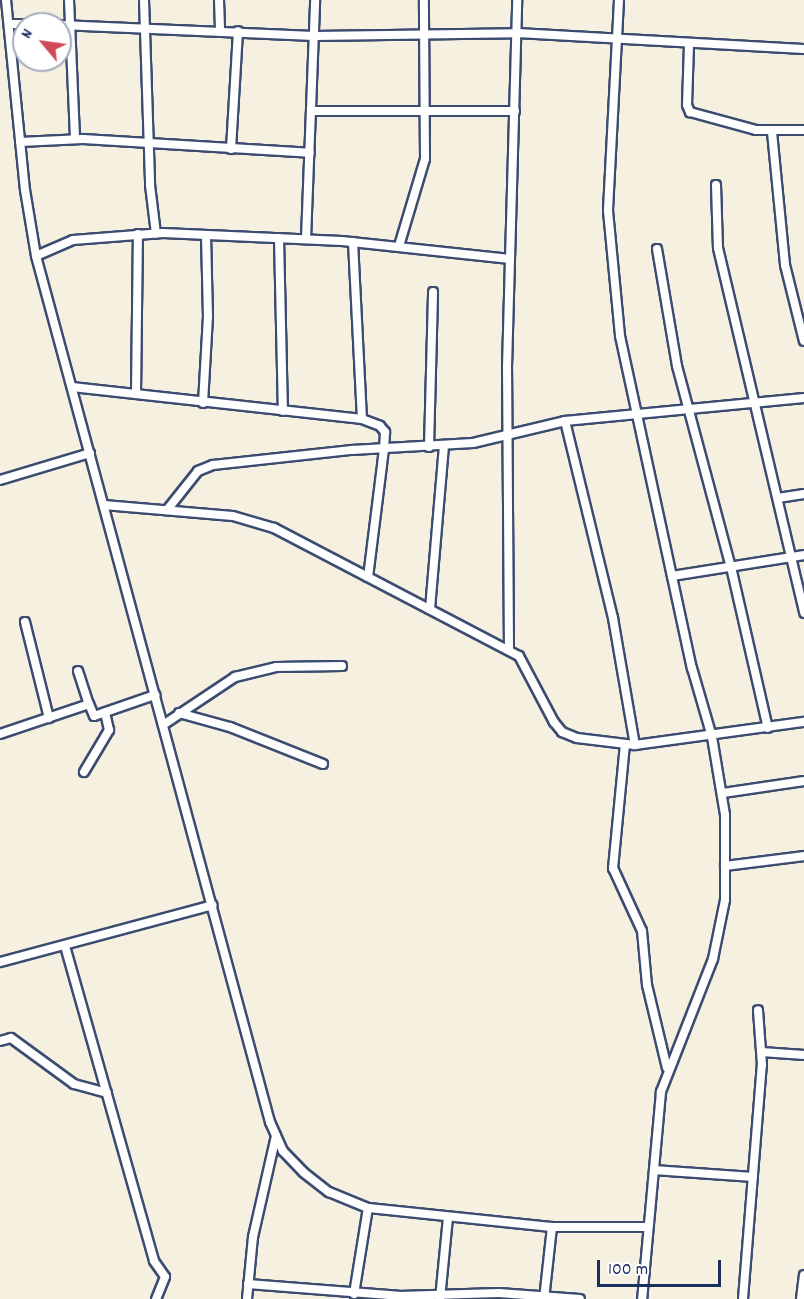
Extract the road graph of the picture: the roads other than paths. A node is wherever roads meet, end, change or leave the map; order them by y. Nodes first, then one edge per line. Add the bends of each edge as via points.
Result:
1 (6, 0) edge
2 (144, 0) edge
3 (219, 0) edge
4 (315, 0) edge
5 (424, 0) edge
6 (517, 0) edge
7 (619, 0) edge
8 (9, 24) joint
9 (72, 25) edge
10 (144, 27) junction
11 (220, 30) junction
12 (238, 31) junction
13 (517, 33) junction
14 (424, 35) junction
15 (314, 36) junction
16 (618, 40) junction
17 (689, 45) junction
18 (804, 49) edge
19 (72, 71) edge
20 (312, 111) junction
21 (515, 111) junction
22 (424, 113) junction
23 (804, 130) edge
24 (772, 132) junction
25 (75, 139) junction
26 (20, 142) junction
27 (150, 143) junction
28 (231, 149) junction
29 (310, 153) junction
30 (716, 185) dead end
31 (138, 234) junction
32 (156, 234) junction
33 (206, 235) junction
34 (279, 238) junction
35 (306, 240) junction
36 (353, 242) junction
37 (399, 246) junction
38 (657, 249) dead end
39 (36, 256) junction
40 (510, 259) junction
41 (433, 292) dead end
42 (804, 341) edge
43 (72, 387) junction
44 (136, 394) junction
45 (804, 398) edge
46 (203, 403) junction
47 (754, 404) junction
48 (689, 408) junction
49 (283, 411) junction
50 (637, 415) junction
51 (362, 419) junction
52 (565, 421) junction
53 (507, 435) junction
54 (444, 446) junction
55 (429, 447) junction
56 (384, 449) junction
57 (90, 453) junction
58 (0, 480) edge
59 (804, 494) edge
60 (778, 498) junction
61 (104, 505) junction
62 (167, 510) junction
63 (804, 555) edge
64 (791, 557) junction
65 (731, 567) junction
66 (672, 576) junction
67 (368, 577) junction
68 (430, 609) junction
69 (804, 613) edge
70 (25, 622) dead end
71 (509, 650) junction
72 (342, 666) dead end
73 (78, 671) dead end
74 (155, 694) junction
75 (89, 704) junction
76 (105, 712) junction
77 (179, 713) junction
78 (49, 718) junction
79 (804, 722) edge
80 (163, 725) junction
81 (768, 728) junction
82 (0, 734) edge
83 (712, 737) junction
84 (625, 744) junction
85 (635, 745) junction
86 (323, 764) dead end
87 (84, 772) dead end
88 (804, 781) edge
89 (723, 793) junction
90 (804, 856) edge
91 (725, 866) junction
92 (212, 905) junction
93 (65, 945) junction
94 (0, 962) edge
95 (758, 1010) dead end
96 (0, 1041) edge
97 (762, 1052) junction
98 (804, 1055) edge
99 (667, 1068) junction
100 (107, 1093) junction
101 (276, 1136) junction
102 (654, 1170) junction
103 (753, 1177) junction
104 (368, 1208) junction
105 (448, 1217) junction
106 (552, 1227) junction
107 (648, 1227) junction
108 (804, 1275) edge
109 (248, 1284) junction
110 (354, 1294) junction
111 (544, 1297) edge
112 (440, 1298) edge
113 (156, 1299) edge
114 (247, 1299) edge
115 (580, 1299) edge
116 (642, 1299) edge
117 (743, 1299) edge
118 (801, 1299) edge

1 - 8 street
2 - 10 street
3 - 11 street
4 - 15 street
5 - 14 street
6 - 13 street
7 - 16 street
8 - 26 street
9 - 10 street
10 - 11 street
10 - 27 street
11 - 12 street
12 - 15 street
12 - 28 street
13 - 14 street
13 - 16 street
13 - 21 street
14 - 15 street
14 - 22 street
15 - 20 street
16 - 17 street
16 - 50 street via 608,211 620,336
17 - 18 street
17 - 24 street via 690,112
19 - 25 street
20 - 22 street
20 - 29 street
21 - 22 street
21 - 40 street
22 - 37 street via 425,159
23 - 24 street
24 - 42 street via 785,266
25 - 26 street
25 - 27 street
26 - 39 street
27 - 28 street
27 - 32 street
28 - 29 street
29 - 35 street
30 - 47 street via 718,248
31 - 32 street
31 - 39 street via 73,240
31 - 44 street
32 - 33 street
33 - 34 street
33 - 46 street via 208,317
34 - 35 street
34 - 49 street
35 - 36 street
36 - 37 street
36 - 51 street
37 - 40 street
38 - 48 street via 677,366
39 - 43 street
40 - 53 street
41 - 55 street
43 - 44 street
43 - 57 street
44 - 46 street
45 - 47 street
46 - 49 street
47 - 48 street
47 - 60 street
48 - 50 street
48 - 65 street
49 - 51 street
50 - 52 street
50 - 66 street
51 - 56 street via 385,432
52 - 53 street
52 - 85 street via 613,618
53 - 54 street
53 - 71 street
54 - 55 street
54 - 68 street
55 - 56 street
56 - 62 street via 213,465 198,471
56 - 67 street
57 - 58 street
57 - 61 street
59 - 60 street
60 - 64 street
61 - 62 street
61 - 74 street
62 - 67 street via 251,519
63 - 64 street
64 - 65 street
64 - 69 street
65 - 66 street
65 - 81 street
66 - 83 street
67 - 68 street
68 - 71 street
70 - 78 street
71 - 84 street via 528,668 562,732 577,738
72 - 77 street via 276,667 235,676
73 - 75 street
74 - 76 street
74 - 80 street
75 - 76 street via 94,716
75 - 78 street
76 - 87 street via 109,730
77 - 80 street
77 - 86 street via 230,727
78 - 82 street
79 - 81 street
80 - 92 street
81 - 83 street
83 - 85 street
83 - 89 street
84 - 85 street
84 - 99 street via 613,868 642,931 647,985
88 - 89 street
89 - 91 street
90 - 91 street
91 - 99 street via 725,900 712,959 699,1003
92 - 93 street
92 - 101 street
93 - 94 street
93 - 100 street
95 - 97 street
96 - 100 street via 11,1038 74,1084
97 - 98 street
97 - 103 street
99 - 102 street
100 - 113 street via 154,1261 165,1277
101 - 104 street via 283,1151 303,1172 329,1192
101 - 109 street via 253,1237
102 - 103 street
102 - 107 street
103 - 117 street
104 - 105 street
104 - 110 street
105 - 106 street
105 - 112 street
106 - 107 street
106 - 111 street
107 - 116 street
108 - 118 street
109 - 110 street
109 - 114 street
110 - 112 street
111 - 112 street
111 - 115 street

